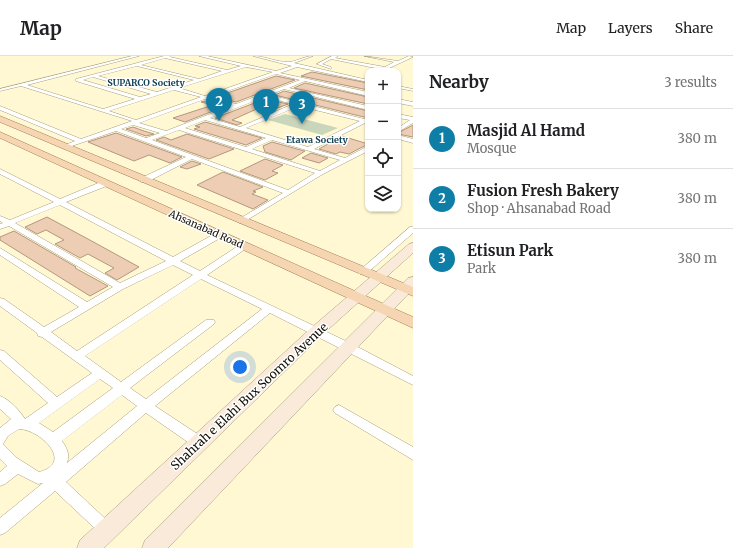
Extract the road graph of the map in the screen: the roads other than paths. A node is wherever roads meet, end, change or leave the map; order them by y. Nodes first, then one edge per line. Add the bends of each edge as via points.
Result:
1 (137, 56) edge
2 (167, 56) edge
3 (201, 56) edge
4 (255, 56) edge
5 (277, 56) edge
6 (312, 56) edge
7 (336, 56) edge
8 (366, 56) edge
9 (412, 56) edge
10 (330, 58) junction
11 (269, 59) junction
12 (149, 61) junction
13 (399, 62) junction
14 (294, 64) junction
15 (135, 65) junction
16 (162, 65) dead end
17 (244, 66) junction
18 (384, 68) joint
19 (226, 71) junction
20 (275, 72) junction
21 (204, 74) dead end
22 (61, 75) junction
23 (365, 75) edge
24 (94, 76) junction
25 (211, 76) junction
26 (365, 77) edge
27 (361, 79) junction
28 (78, 80) junction
29 (199, 80) junction
30 (304, 80) junction
31 (365, 80) edge
32 (22, 85) junction
33 (173, 88) junction
34 (284, 88) junction
35 (401, 88) edge
36 (0, 90) edge
37 (365, 90) edge
38 (413, 90) edge
39 (361, 92) junction
40 (365, 93) edge
41 (158, 94) junction
42 (265, 95) junction
43 (355, 96) dead end
44 (205, 97) junction
45 (141, 99) junction
46 (349, 99) dead end
47 (343, 102) junction
48 (401, 102) edge
49 (298, 104) junction
50 (413, 104) edge
51 (238, 106) junction
52 (365, 107) edge
53 (0, 108) edge
54 (102, 111) junction
55 (401, 117) edge
56 (205, 118) junction
57 (413, 120) edge
58 (2, 121) edge
59 (365, 121) edge
60 (365, 121) edge
61 (133, 122) junction
62 (180, 128) junction
63 (401, 128) edge
64 (116, 129) junction
65 (240, 129) junction
66 (167, 133) junction
67 (0, 135) edge
68 (272, 138) junction
69 (401, 138) edge
70 (147, 140) junction
71 (78, 141) junction
72 (413, 141) edge
73 (63, 146) junction
74 (247, 149) junction
75 (308, 149) junction
76 (365, 150) edge
77 (192, 157) junction
78 (345, 160) junction
79 (0, 171) edge
80 (321, 173) junction
81 (144, 180) junction
82 (106, 183) junction
83 (289, 193) junction
84 (60, 201) junction
85 (0, 218) edge
86 (242, 221) junction
87 (9, 223) junction
88 (0, 226) edge
89 (413, 229) edge
90 (219, 235) junction
91 (244, 246) junction
92 (413, 247) edge
93 (0, 251) edge
94 (173, 260) junction
95 (363, 272) junction
96 (200, 275) junction
97 (378, 278) junction
98 (120, 287) junction
99 (410, 287) edge
100 (356, 297) junction
101 (0, 301) edge
102 (87, 307) junction
103 (269, 309) junction
104 (385, 310) junction
105 (210, 322) dead end
106 (413, 322) edge
107 (316, 332) junction
108 (42, 333) junction
109 (348, 347) junction
110 (77, 356) junction
111 (2, 358) edge
112 (100, 373) junction
113 (413, 381) edge
114 (122, 388) junction
115 (0, 401) edge
116 (56, 403) junction
117 (146, 406) junction
118 (339, 410) dead end
119 (23, 424) junction
120 (1, 436) edge
121 (52, 440) junction
122 (200, 443) junction
123 (0, 450) edge
124 (413, 454) edge
125 (17, 466) junction
126 (54, 478) junction
127 (0, 480) edge
128 (0, 528) edge
129 (106, 530) junction
130 (88, 548) edge
131 (152, 548) edge

1 - 22 street
2 - 12 street
2 - 19 street
3 - 17 street
4 - 11 street
5 - 11 street
6 - 14 street
7 - 10 street
8 - 13 street
9 - 13 street
10 - 18 street
10 - 23 street via 319,64
11 - 14 street
12 - 15 street
12 - 16 street
13 - 18 street
14 - 20 street
14 - 27 street
15 - 24 street
15 - 29 street
17 - 19 street
17 - 20 street
19 - 25 street
20 - 30 street
20 - 44 street
21 - 25 street
22 - 28 street
22 - 32 street
24 - 28 street
24 - 41 street
25 - 29 street
26 - 27 street
27 - 31 street
28 - 45 street
29 - 33 street
30 - 34 street
30 - 39 street
32 - 36 street
32 - 54 street
33 - 41 street
33 - 44 street
34 - 42 street
34 - 47 street
35 - 38 street
37 - 39 street
39 - 40 street
39 - 43 street
41 - 45 street
42 - 49 street
42 - 51 street
44 - 51 street
44 - 61 street
45 - 54 street
46 - 47 street
47 - 52 street
48 - 50 street
49 - 59 street
49 - 65 street
51 - 56 street
53 - 71 street
54 - 61 street
55 - 57 street
56 - 62 street
56 - 65 street
57 - 63 street
58 - 73 main road, Ahsanabad Road
60 - 75 street
61 - 64 street
61 - 66 street
61 - 71 street
62 - 66 street
62 - 74 street
64 - 70 street
64 - 71 street
65 - 68 street
66 - 70 street
67 - 82 main road, Ahsanabad Road
68 - 74 street
68 - 75 street
69 - 72 street
70 - 77 street
71 - 73 street
73 - 81 main road, Ahsanabad Road
74 - 80 street
75 - 78 street
76 - 78 street
77 - 81 street
77 - 83 street
78 - 80 street
79 - 84 street
80 - 83 street
81 - 86 main road, Ahsanabad Road
82 - 84 street
82 - 90 main road, Ahsanabad Road
83 - 86 street
84 - 87 street
84 - 94 street
85 - 87 street
86 - 95 main road, Ahsanabad Road
87 - 88 street
87 - 98 street
89 - 95 street
90 - 91 main road, Ahsanabad Road
90 - 94 street
91 - 96 street
91 - 100 main road, Ahsanabad Road
92 - 97 main road, Shahrah e Elahi Bux Soomro Avenue
93 - 102 street
94 - 96 street
94 - 98 street
95 - 97 main road, Ahsanabad Road
96 - 103 street
96 - 110 street
97 - 99 main road, Ahsanabad Road
97 - 100 main road, Shahrah e Elahi Bux Soomro Avenue
98 - 102 street
99 - 104 main road
100 - 104 main road, Ahsanabad Road
100 - 107 main road, Shahrah e Elahi Bux Soomro Avenue
101 - 108 street
102 - 108 street
103 - 107 street
103 - 117 street
104 - 106 main road, Ahsanabad Road
104 - 109 main road
105 - 114 street
107 - 109 street
107 - 122 main road, Shahrah e Elahi Bux Soomro Avenue
108 - 110 street
109 - 113 street
109 - 131 main road
110 - 112 street
111 - 116 street
112 - 114 street
112 - 116 street
114 - 117 street
114 - 121 street
115 - 119 street
116 - 119 street
117 - 122 street
117 - 126 street
118 - 124 street
119 - 120 street
119 - 121 street via 39,430
121 - 126 street via 59,446 62,456
122 - 129 main road, Shahrah e Elahi Bux Soomro Avenue
123 - 125 street
125 - 126 street via 38,478
125 - 127 street
126 - 128 street
126 - 129 street
129 - 130 main road, Shahrah e Elahi Bux Soomro Avenue

